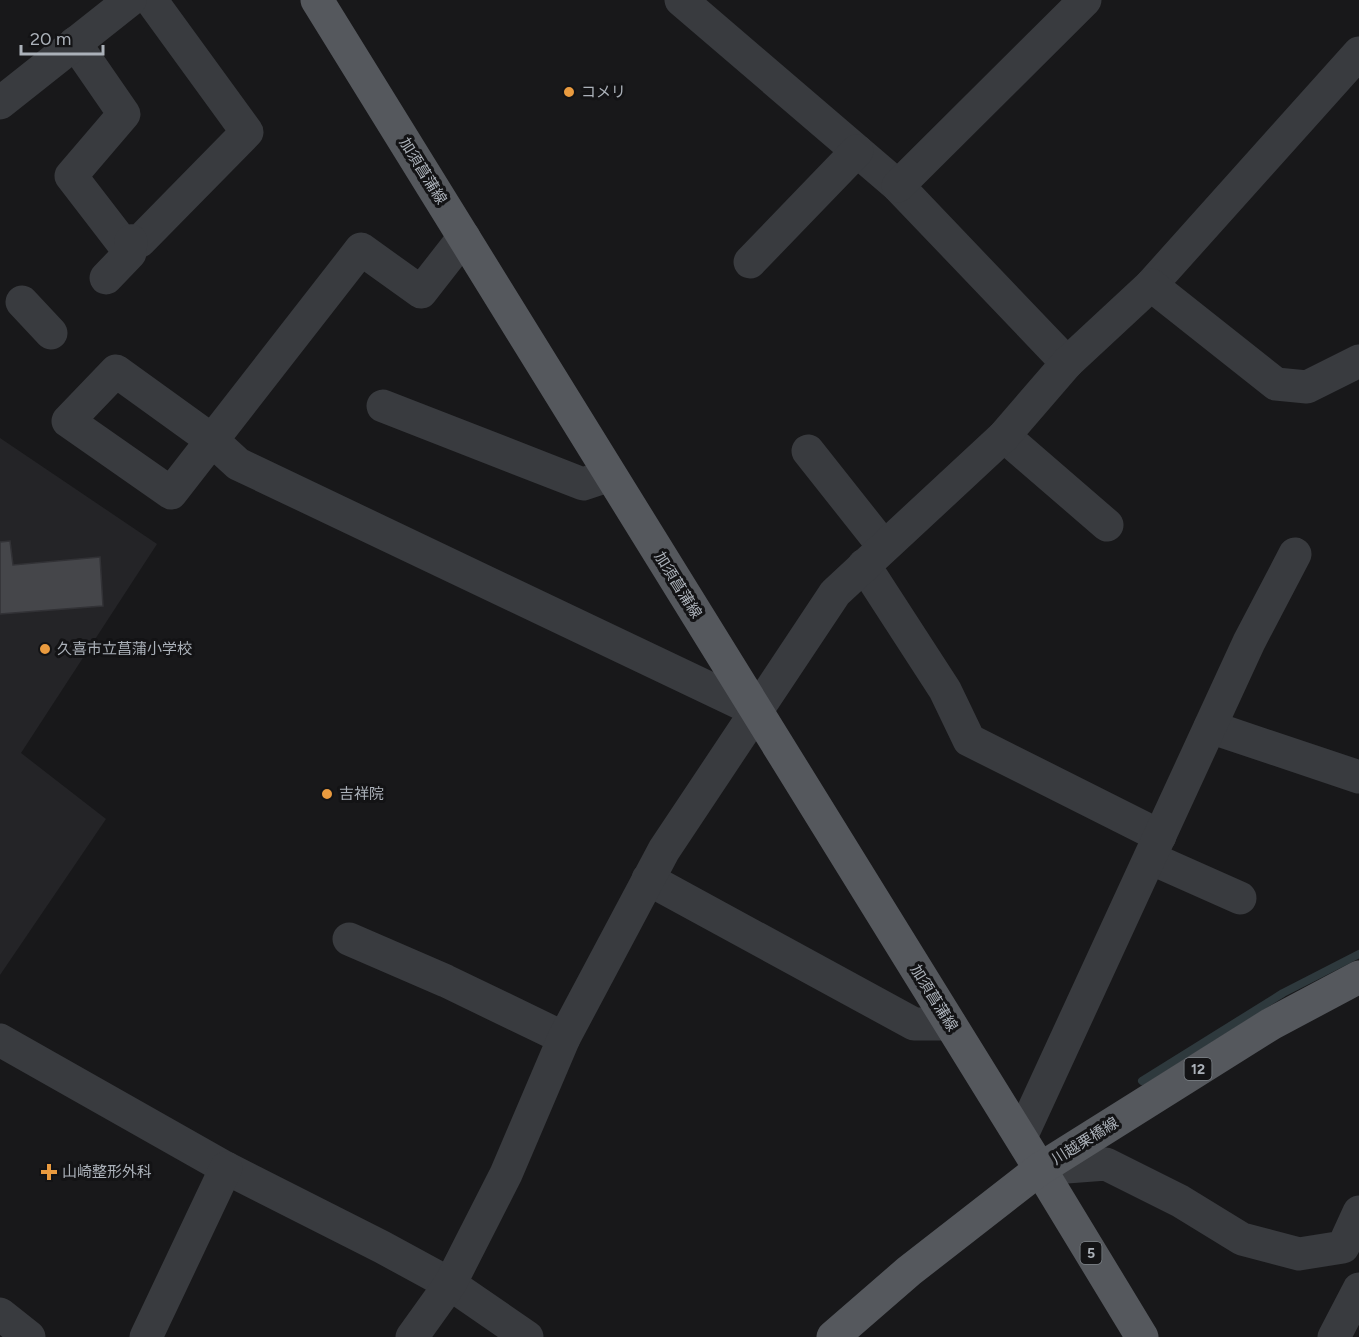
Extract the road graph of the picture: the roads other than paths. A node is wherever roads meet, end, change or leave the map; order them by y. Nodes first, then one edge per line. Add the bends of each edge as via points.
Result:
1 (130, 0) edge
2 (150, 0) edge
3 (317, 0) edge
4 (681, 0) edge
5 (1085, 0) edge
6 (75, 43) junction
7 (1359, 53) edge
8 (0, 103) edge
9 (857, 150) junction
10 (898, 186) junction
11 (464, 237) junction
12 (131, 241) junction
13 (750, 262) dead end
14 (106, 278) dead end
15 (1151, 285) junction
16 (22, 302) dead end
17 (51, 333) dead end
18 (1359, 362) edge
19 (1067, 363) junction
20 (383, 406) dead end
21 (1004, 436) junction
22 (808, 451) dead end
23 (610, 475) junction
24 (1107, 525) dead end
25 (1295, 554) dead end
26 (874, 556) junction
27 (757, 711) junction
28 (1210, 727) junction
29 (1359, 777) edge
30 (1155, 847) junction
31 (648, 879) junction
32 (1240, 898) dead end
33 (349, 939) dead end
34 (1359, 977) edge
35 (950, 1024) junction
36 (564, 1038) junction
37 (0, 1040) edge
38 (1021, 1137) junction
39 (226, 1168) junction
40 (1040, 1169) junction
41 (1359, 1212) edge
42 (1343, 1247) junction
43 (450, 1284) junction
44 (1359, 1287) edge
45 (0, 1314) edge
46 (29, 1337) edge
47 (146, 1337) edge
48 (412, 1337) edge
49 (527, 1337) edge
50 (833, 1337) edge
51 (1142, 1337) edge
52 (1334, 1337) edge

1 - 6 street
2 - 12 street via 247,132 140,241
3 - 11 main road, 加須菖蒲線
4 - 9 street
5 - 10 street
6 - 8 street
6 - 12 street via 124,114 70,176 121,241
7 - 15 street
9 - 10 street
9 - 13 street
10 - 19 street
11 - 23 main road, 加須菖蒲線
11 - 27 street via 421,292 361,249 213,441 238,464
12 - 14 street via 130,253
15 - 18 street via 1276,384 1307,387
15 - 19 street
16 - 17 street
19 - 21 street
20 - 23 street via 583,484
21 - 24 street
21 - 26 street
22 - 26 street
23 - 27 main road, 加須菖蒲線
25 - 28 street
26 - 27 street via 835,593
26 - 30 street via 969,740
27 - 31 street
27 - 35 main road, 加須菖蒲線
28 - 29 street
28 - 30 street
30 - 32 street
30 - 38 street
31 - 35 street via 914,1024
31 - 36 street
33 - 36 street
34 - 40 main road, 川越栗橋線 / 12 via 1262,1030
35 - 38 main road, 加須菖蒲線
36 - 43 street via 507,1174
37 - 39 street
38 - 40 main road, 加須菖蒲線
39 - 43 street
39 - 47 street
40 - 42 street via 1106,1164 1180,1201 1242,1239 1299,1254
40 - 50 main road, 川越栗橋線 / 12 via 909,1271
40 - 51 main road, 5
41 - 42 street
42 - 44 street
43 - 48 street
43 - 49 street
44 - 52 street
45 - 46 street

